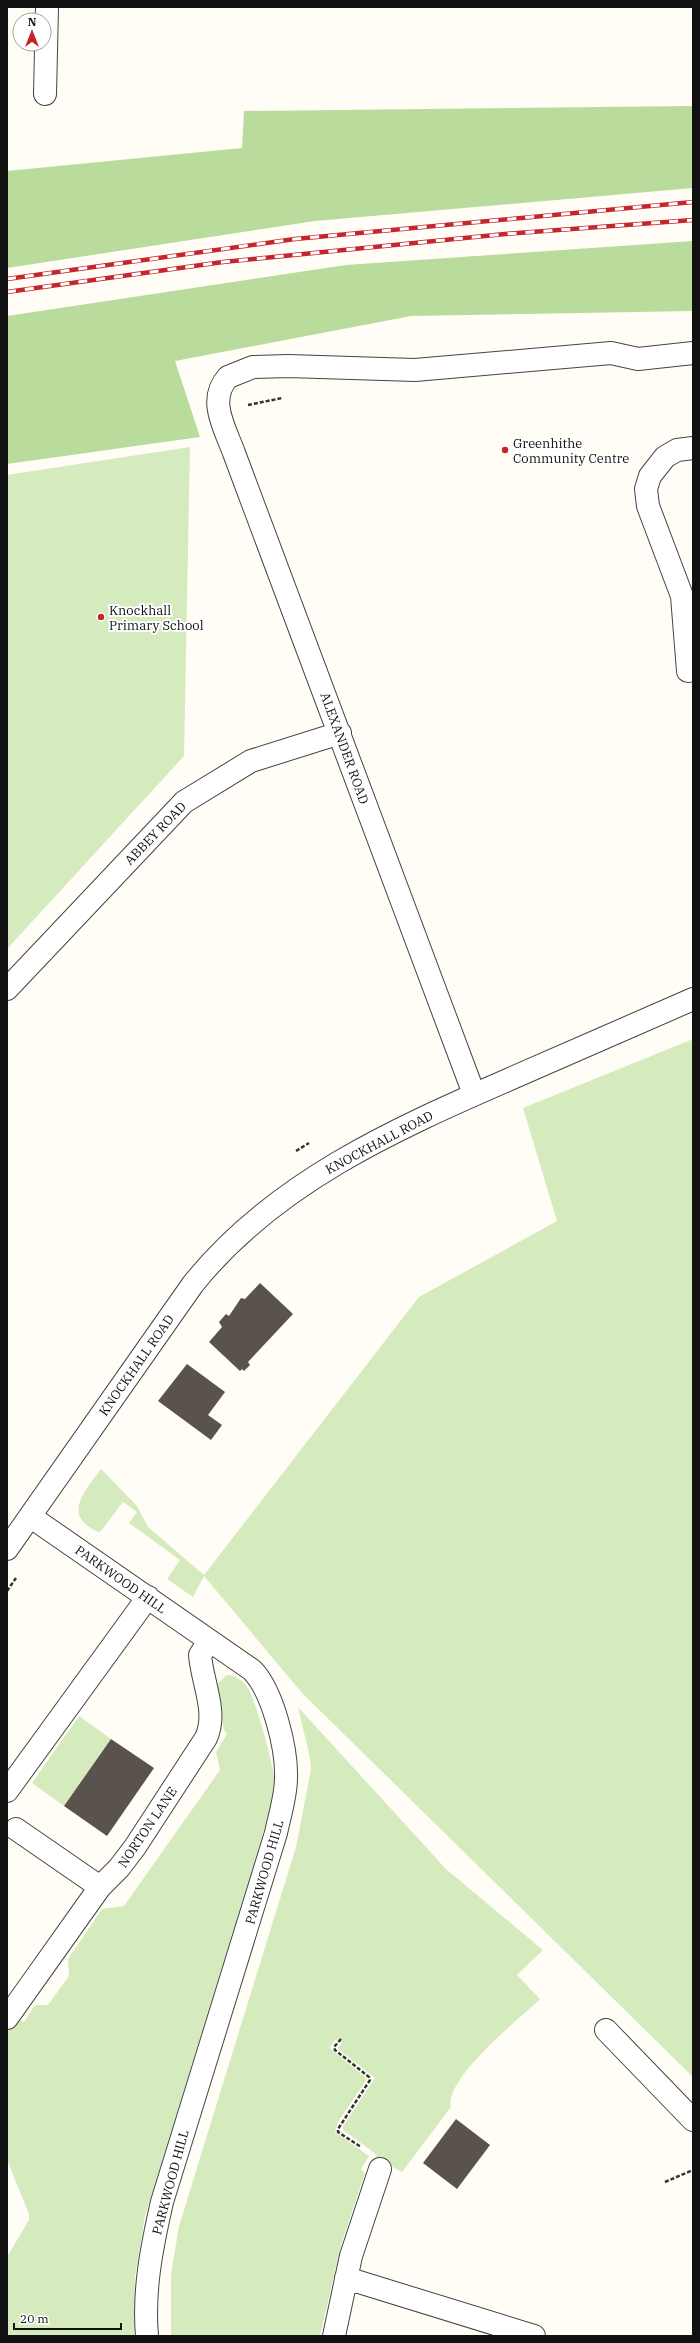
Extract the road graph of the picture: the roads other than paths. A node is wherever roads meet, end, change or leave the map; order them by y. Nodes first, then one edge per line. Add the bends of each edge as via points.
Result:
1 (47, 7) edge
2 (45, 94) dead end
3 (693, 353) edge
4 (693, 448) edge
5 (687, 595) edge
6 (688, 671) dead end
7 (340, 733) junction
8 (7, 990) edge
9 (693, 999) edge
10 (474, 1094) junction
11 (31, 1516) junction
12 (7, 1549) edge
13 (148, 1597) junction
14 (209, 1641) junction
15 (7, 1791) edge
16 (16, 1829) dead end
17 (100, 1887) junction
18 (8, 2016) edge
19 (606, 2030) dead end
20 (693, 2120) edge
21 (379, 2172) road end
22 (346, 2278) junction
23 (147, 2336) edge
24 (334, 2336) edge
25 (534, 2336) edge

1 - 2 street
3 - 7 street, ALEXANDER ROAD via 638,359 611,353 415,370 253,367 228,377 222,385 217,401
4 - 5 street via 677,450 661,460 650,476 646,489 648,506
5 - 6 street
7 - 8 street, ABBEY ROAD via 251,761 184,802
7 - 10 street, ALEXANDER ROAD
9 - 10 street, KNOCKHALL ROAD
10 - 11 street, KNOCKHALL ROAD via 337,1162 267,1211 223,1250 168,1317
11 - 12 street, KNOCKHALL ROAD
11 - 13 street, PARKWOOD HILL
13 - 14 street, PARKWOOD HILL
13 - 15 street
14 - 17 street, NORTON LANE via 200,1655 210,1709 211,1722 208,1734 135,1847
14 - 23 street, PARKWOOD HILL via 252,1670 263,1684 284,1753 286,1784 268,1863 162,2202 147,2283
16 - 17 street
17 - 18 street, NORTON LANE
19 - 20 street
21 - 22 street via 355,2241
22 - 24 street
22 - 25 street

